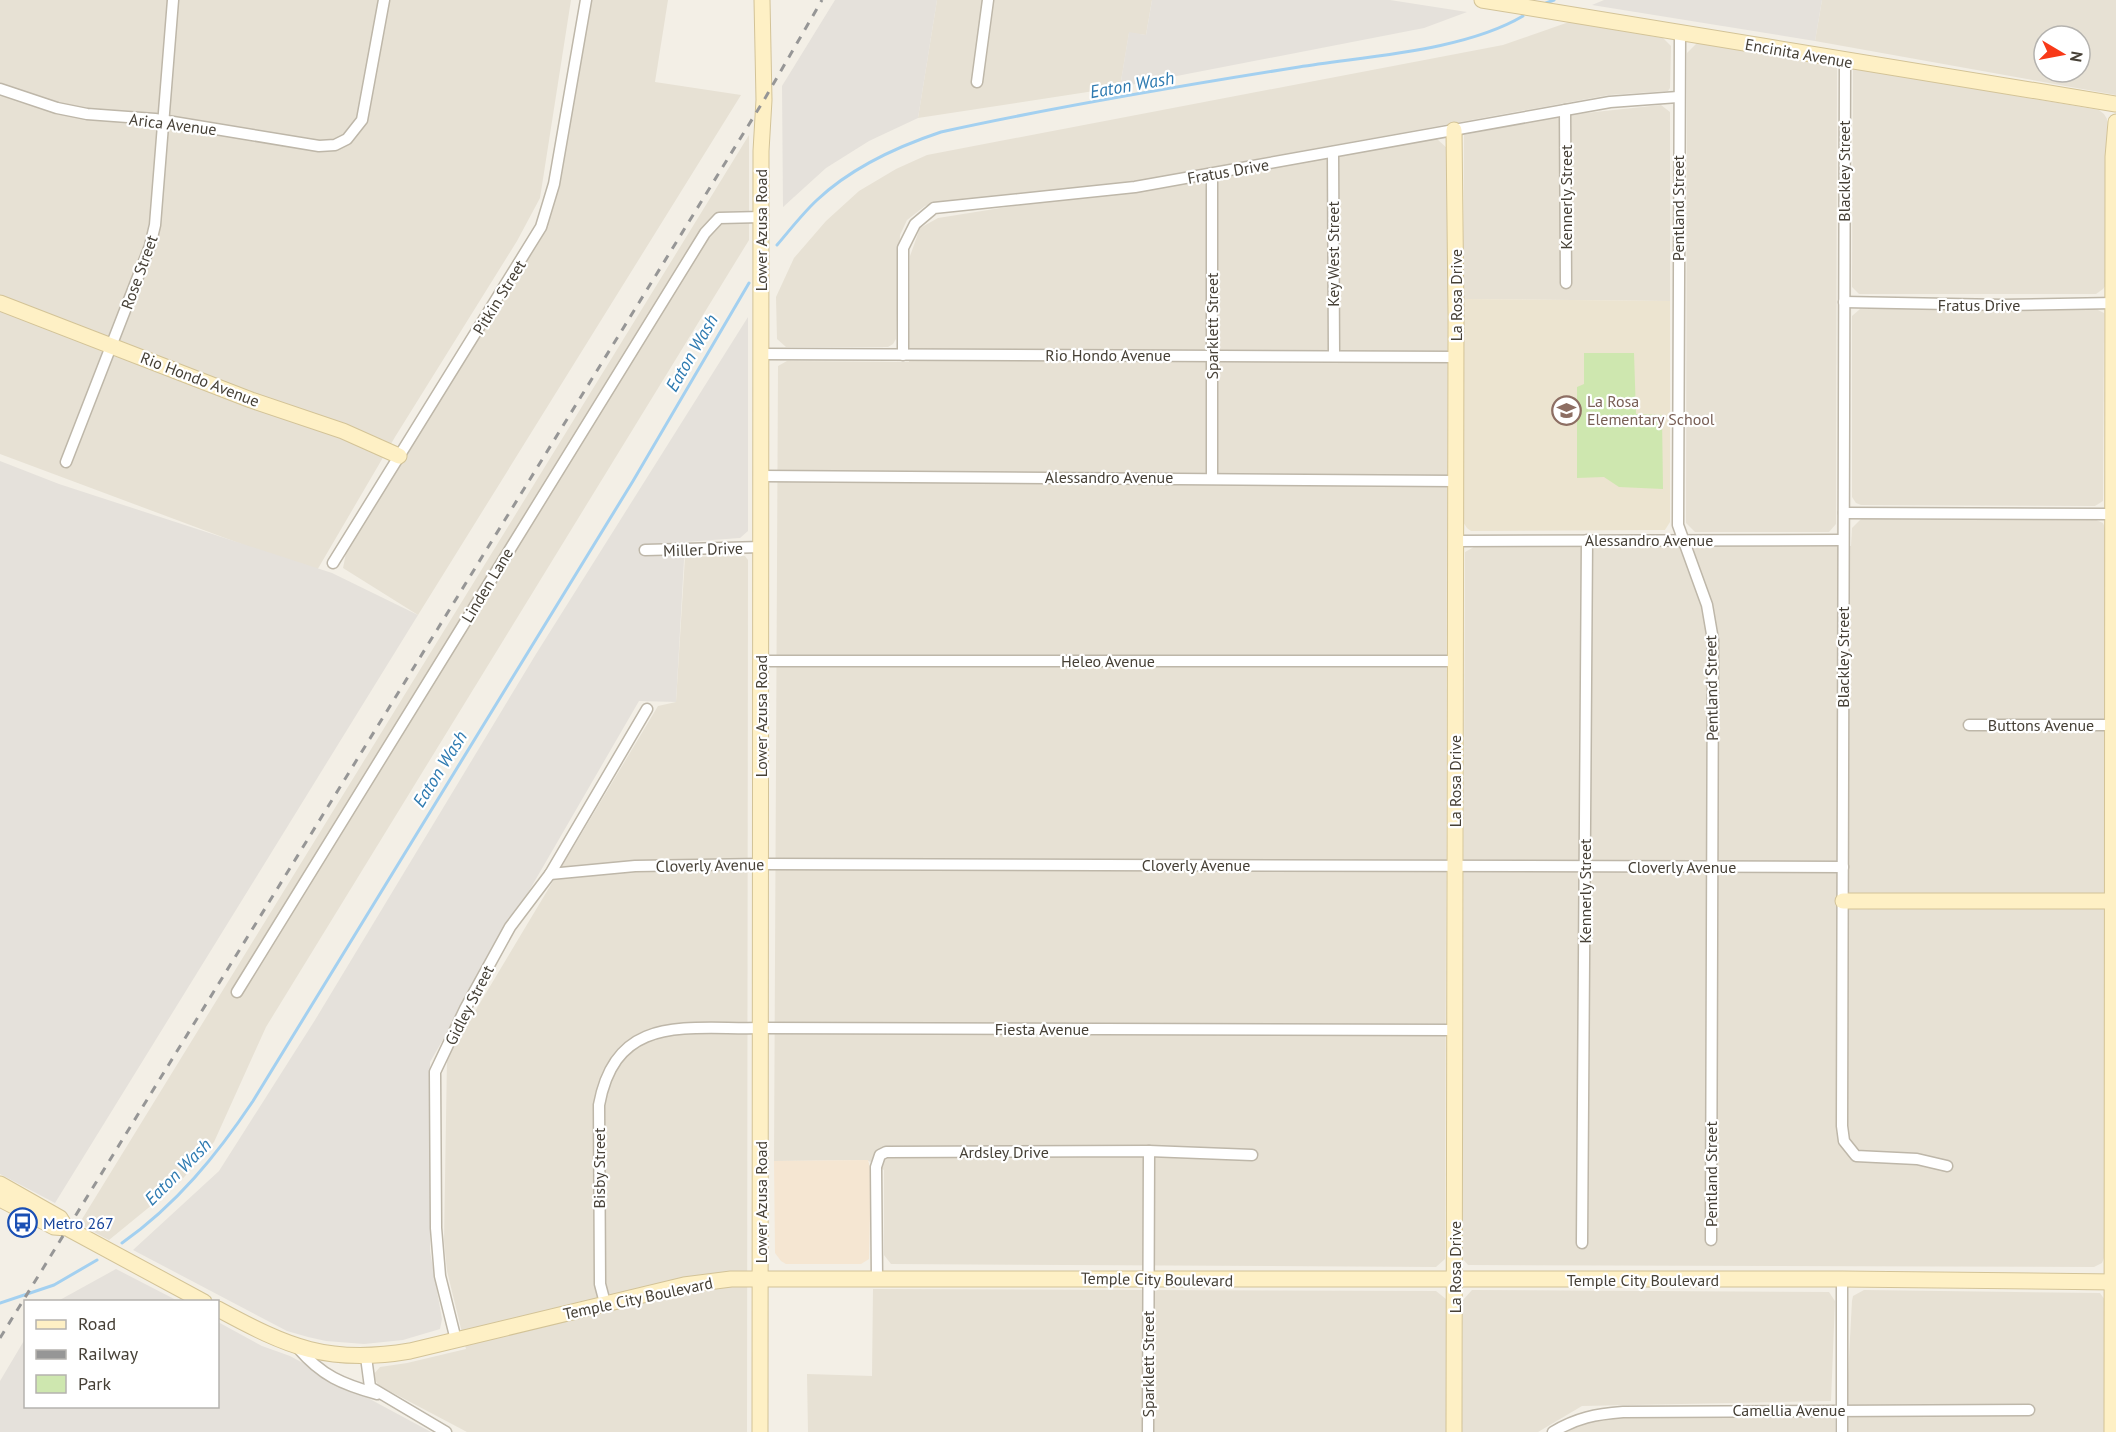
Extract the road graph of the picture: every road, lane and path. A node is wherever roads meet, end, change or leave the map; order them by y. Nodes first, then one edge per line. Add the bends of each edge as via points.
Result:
1 (173, 0) edge
2 (384, 0) edge
3 (586, 0) edge
4 (762, 0) edge
5 (988, 0) edge
6 (1482, 0) edge
7 (1680, 33) junction
8 (1845, 61) junction
9 (977, 82) dead end
10 (0, 89) edge
11 (1678, 97) junction
12 (2116, 104) edge
13 (1565, 110) junction
14 (165, 121) junction
15 (2116, 123) edge
16 (1454, 130) junction
17 (1333, 152) junction
18 (1212, 174) junction
19 (762, 217) junction
20 (1566, 283) dead end
21 (1844, 302) junction
22 (0, 303) edge
23 (2114, 303) junction
24 (2115, 335) edge
25 (112, 344) junction
26 (762, 354) junction
27 (903, 355) junction
28 (1212, 355) junction
29 (1334, 356) junction
30 (1455, 357) junction
31 (399, 456) junction
32 (66, 462) dead end
33 (762, 476) junction
34 (1212, 478) junction
35 (1455, 481) junction
36 (1844, 513) junction
37 (2113, 514) junction
38 (1587, 540) junction
39 (1682, 540) junction
40 (1842, 540) junction
41 (1455, 541) junction
42 (762, 547) junction
43 (645, 550) dead end
44 (333, 563) dead end
45 (762, 661) junction
46 (1455, 661) junction
47 (647, 709) dead end
48 (1968, 725) dead end
49 (2113, 725) junction
50 (761, 864) junction
51 (1456, 867) junction
52 (1585, 867) junction
53 (1712, 867) junction
54 (1843, 867) junction
55 (550, 874) junction
56 (1843, 901) junction
57 (2114, 901) edge
58 (237, 992) dead end
59 (761, 1028) junction
60 (1454, 1030) junction
61 (633, 1042) joint
62 (1149, 1151) junction
63 (1252, 1155) dead end
64 (1947, 1166) dead end
65 (0, 1184) edge
66 (0, 1199) edge
67 (67, 1228) junction
68 (1711, 1240) dead end
69 (1582, 1243) dead end
70 (877, 1278) junction
71 (1147, 1278) junction
72 (761, 1279) junction
73 (1842, 1279) junction
74 (1455, 1281) junction
75 (2114, 1281) edge
76 (200, 1300) edge
77 (605, 1303) junction
78 (219, 1310) edge
79 (456, 1340) junction
80 (298, 1348) junction
81 (366, 1357) junction
82 (380, 1395) junction
83 (1842, 1410) junction
84 (2029, 1410) dead end
85 (446, 1432) edge
86 (760, 1432) edge
87 (1148, 1432) edge
88 (1454, 1432) edge
89 (1553, 1432) edge
90 (1842, 1432) edge
91 (2112, 1432) edge

1 - 14 street, Rose Street
2 - 14 street, Arica Avenue via 367,102 362,120 347,139 335,145 303,144
3 - 31 street, Pitkin Street via 548,210 525,256
4 - 19 street, Lower Azusa Road
5 - 9 street
6 - 7 street, Encinita Avenue
7 - 8 street, Encinita Avenue
7 - 11 street, Pentland Street
8 - 12 street, Encinita Avenue
8 - 21 street, Blackley Street
10 - 14 street, Arica Avenue via 87,114
11 - 13 street, Fratus Drive via 1639,98
11 - 39 street, Pentland Street via 1677,450 1678,525
13 - 16 street, Fratus Drive
13 - 20 street, Kennerly Street
14 - 25 street, Rose Street via 155,225
15 - 23 street
16 - 17 street, Fratus Drive
16 - 30 street, La Rosa Drive
17 - 18 street, Fratus Drive
17 - 29 street, Key West Street
18 - 27 street, Fratus Drive via 1097,192 934,208 915,224 903,248
18 - 28 street, Sparklett Street
19 - 26 street, Lower Azusa Road
19 - 58 street, Linden Lane via 719,218 705,233
21 - 23 street, Fratus Drive
21 - 36 street, Blackley Street
22 - 25 street, Rio Hondo Avenue
23 - 24 street
24 - 37 street
25 - 31 street, Rio Hondo Avenue
25 - 32 street, Rose Street
26 - 27 street, Rio Hondo Avenue
26 - 33 street, Lower Azusa Road
27 - 28 street, Rio Hondo Avenue
28 - 29 street, Rio Hondo Avenue
28 - 34 street, Sparklett Street
29 - 30 street, Rio Hondo Avenue
30 - 35 street, La Rosa Drive
31 - 44 street, Pitkin Street
33 - 34 street, Alessandro Avenue
33 - 42 street, Lower Azusa Road
34 - 35 street, Alessandro Avenue
35 - 41 street, La Rosa Drive
36 - 37 street
36 - 40 street, Blackley Street
37 - 49 street
38 - 39 street, Alessandro Avenue
38 - 41 street, Alessandro Avenue
38 - 52 street, Kennerly Street
39 - 40 street, Alessandro Avenue
39 - 53 street, Pentland Street via 1707,605 1713,640
40 - 54 street, Blackley Street
41 - 46 street, La Rosa Drive
42 - 43 street, Miller Drive
42 - 45 street, Lower Azusa Road
45 - 46 street, Heleo Avenue
45 - 50 street, Lower Azusa Road
46 - 51 street, La Rosa Drive
47 - 55 street, Gidley Street
48 - 49 street, Buttons Avenue
49 - 57 street
50 - 51 street, Cloverly Avenue
50 - 55 street, Cloverly Avenue via 635,866
50 - 59 street, Lower Azusa Road
51 - 52 street, Cloverly Avenue
51 - 60 street, La Rosa Drive
52 - 53 street, Cloverly Avenue
52 - 69 street, Kennerly Street
53 - 54 street, Cloverly Avenue
53 - 68 street, Pentland Street
54 - 56 street, Blackley Street
55 - 79 street, Gidley Street via 510,927 435,1072 440,1276
56 - 57 street
56 - 64 street, Blackley Street via 1845,1141 1856,1156 1917,1159
57 - 75 street
59 - 60 street, Fiesta Avenue
59 - 61 street, Fiesta Avenue via 669,1030
59 - 72 street, Lower Azusa Road
60 - 74 street, La Rosa Drive
61 - 77 street, Bisby Street via 614,1063 599,1105 600,1284
62 - 63 street, Ardsley Drive
62 - 70 street, Ardsley Drive via 886,1152 880,1155 876,1167
62 - 71 street, Sparklett Street
65 - 67 street via 60,1218
66 - 67 street via 54,1227
67 - 76 street
70 - 71 street, Temple City Boulevard
70 - 72 street, Temple City Boulevard
71 - 74 street, Temple City Boulevard
71 - 87 street, Sparklett Street
72 - 77 street, Temple City Boulevard via 696,1283
72 - 86 street, Lower Azusa Road
73 - 74 street, Temple City Boulevard
73 - 75 street, Temple City Boulevard
73 - 83 street
74 - 88 street, La Rosa Drive
75 - 91 street
77 - 79 street, Temple City Boulevard
78 - 80 street, Temple City Boulevard
79 - 81 street, Temple City Boulevard
80 - 81 street, Temple City Boulevard
80 - 82 street via 314,1368 348,1386
81 - 82 street via 370,1387
82 - 85 street
83 - 84 street, Camellia Avenue
83 - 89 street, Camellia Avenue via 1595,1414
83 - 90 street

